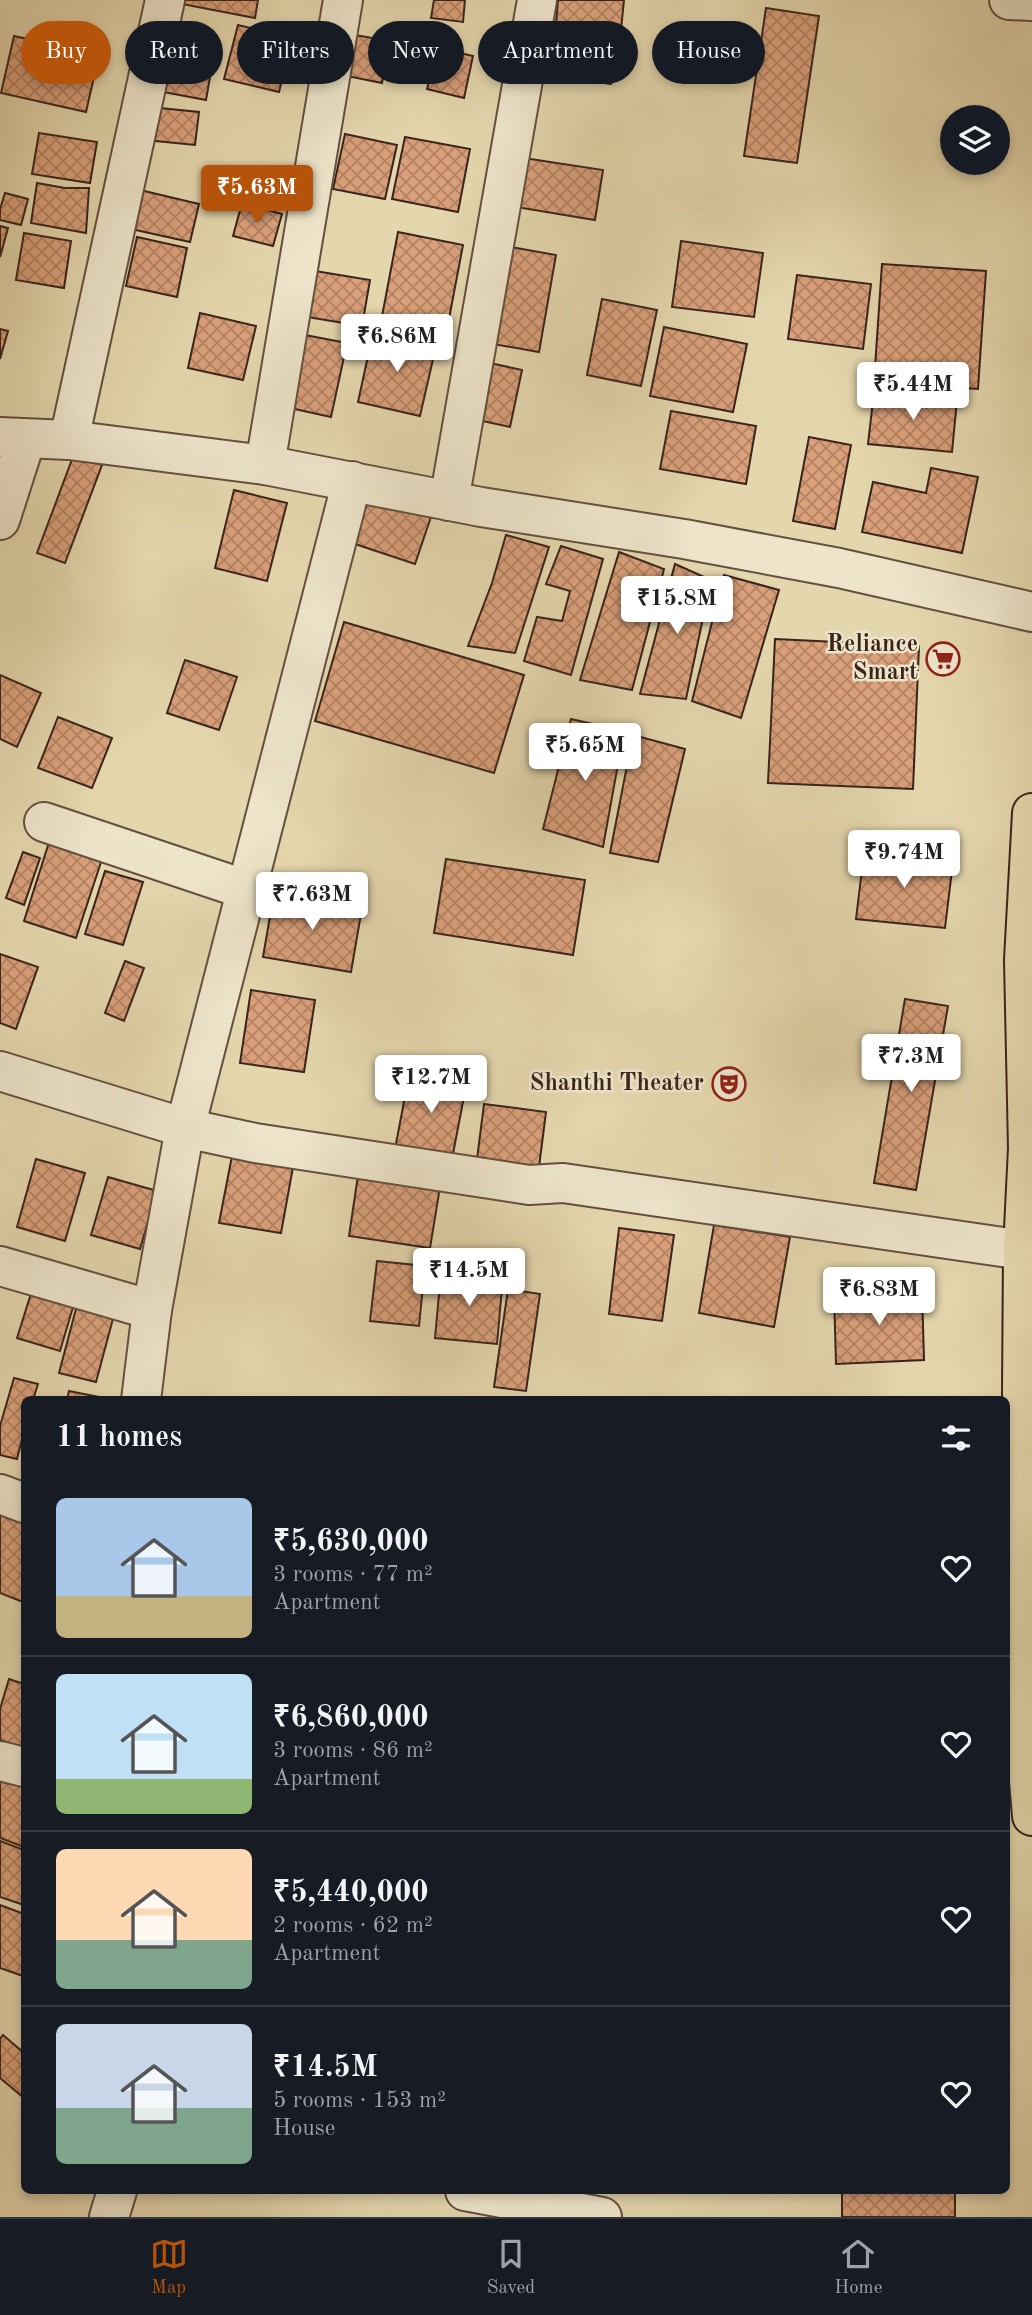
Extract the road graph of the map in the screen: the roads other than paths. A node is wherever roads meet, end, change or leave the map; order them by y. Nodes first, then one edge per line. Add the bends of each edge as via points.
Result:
1 (165, 0) edge
2 (343, 0) edge
3 (537, 0) edge
4 (1009, 0) edge
5 (1032, 2) edge
6 (13, 438) edge
7 (69, 440) junction
8 (265, 465) junction
9 (352, 481) junction
10 (449, 501) junction
11 (0, 520) edge
12 (1032, 612) edge
13 (1032, 813) edge
14 (44, 822) dead end
15 (1030, 860) edge
16 (247, 890) junction
17 (0, 1071) edge
18 (185, 1128) junction
19 (1023, 1250) junction
20 (0, 1266) edge
21 (152, 1310) junction
22 (141, 1396) edge
23 (0, 1494) edge
24 (21, 1502) edge
25 (0, 1761) edge
26 (21, 1766) edge
27 (1032, 1816) edge
28 (116, 2194) edge
29 (481, 2194) edge
30 (109, 2217) edge
31 (602, 2217) edge

1 - 7 street
2 - 8 street
3 - 10 street
4 - 5 street
6 - 7 street
6 - 11 street
7 - 8 street
8 - 9 street
9 - 10 street
9 - 16 street
10 - 12 street via 839,568
13 - 15 highway
14 - 16 street
15 - 19 highway via 1024,960 1028,1148
16 - 18 street
17 - 18 street
18 - 19 street via 529,1185 563,1183
18 - 21 street
19 - 27 highway via 1020,1679
20 - 21 street
21 - 22 street
23 - 24 street
25 - 26 street
28 - 30 street
29 - 31 street

